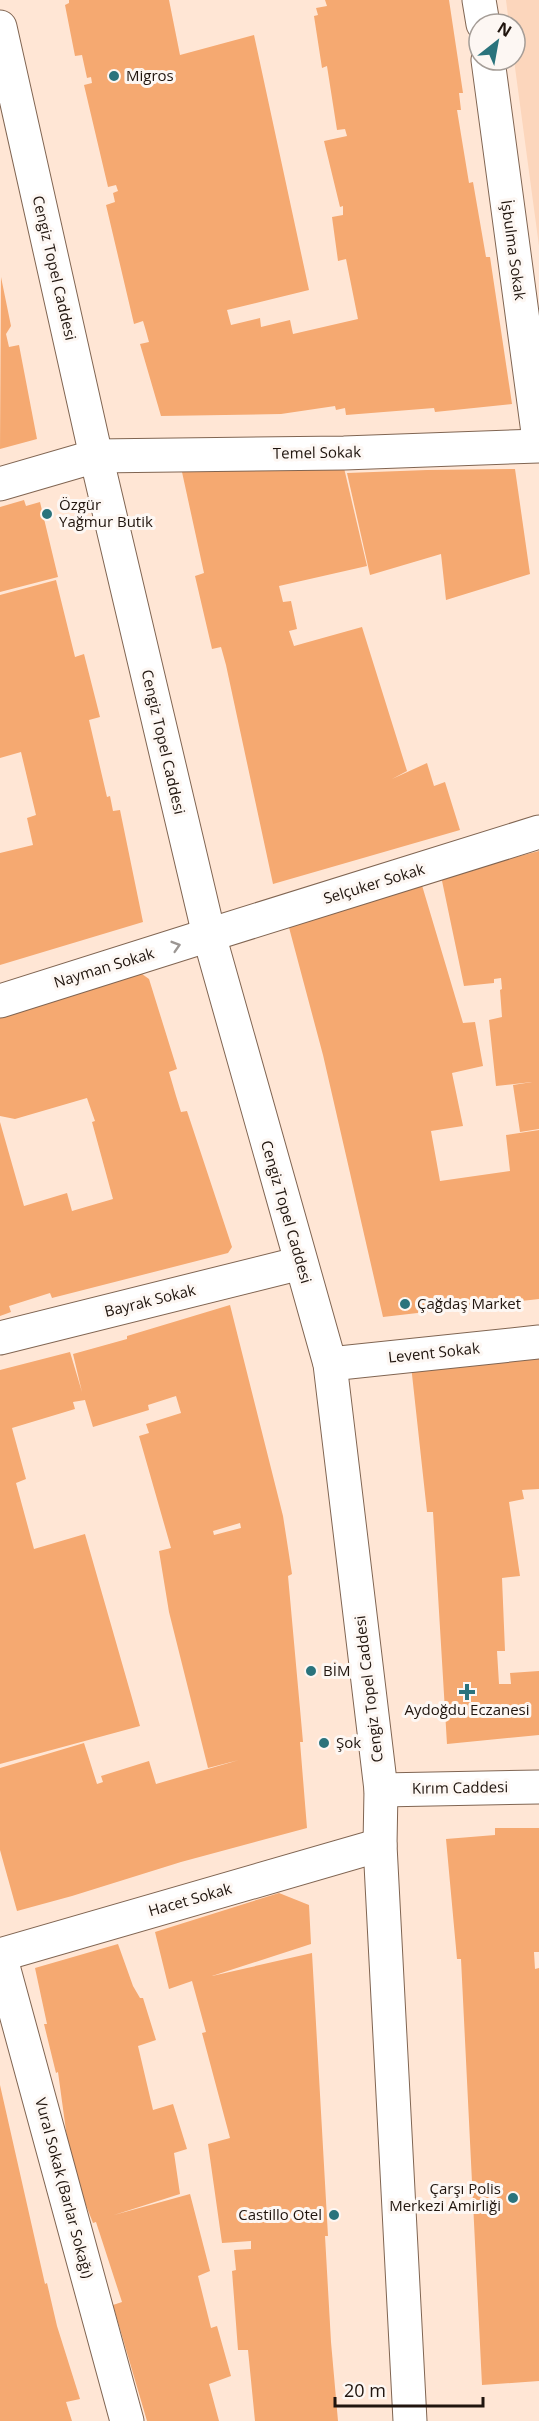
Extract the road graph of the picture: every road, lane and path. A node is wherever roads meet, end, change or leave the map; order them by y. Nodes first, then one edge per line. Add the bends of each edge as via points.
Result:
1 (0, 27) edge
2 (490, 72) edge
3 (539, 440) edge
4 (539, 446) edge
5 (96, 456) junction
6 (0, 484) edge
7 (539, 832) edge
8 (209, 935) junction
9 (0, 1001) edge
10 (301, 1263) junction
11 (0, 1338) edge
12 (539, 1342) edge
13 (330, 1364) junction
14 (539, 1787) edge
15 (381, 1790) junction
16 (380, 1845) junction
17 (0, 1955) edge
18 (127, 2421) edge
19 (410, 2421) edge

1 - 5 main road, Cengiz Topel Caddesi
2 - 3 main road, İşbulma Sokak
4 - 5 main road, Temel Sokak
5 - 6 main road, Temel Sokak
5 - 8 main road, Cengiz Topel Caddesi
7 - 8 main road, Selçuker Sokak
9 -> 8 main road, Nayman Sokak
8 - 10 main road, Cengiz Topel Caddesi
10 - 11 main road, Bayrak Sokak
10 - 13 main road, Cengiz Topel Caddesi
12 - 13 main road, Levent Sokak
13 - 15 main road, Cengiz Topel Caddesi
14 - 15 main road, Kırım Caddesi
15 - 16 main road, Cengiz Topel Caddesi
16 - 17 main road, Hacet Sokak
16 - 19 main road, Cengiz Topel Caddesi
17 - 18 main road, Vural Sokak (Barlar Sokağı)

